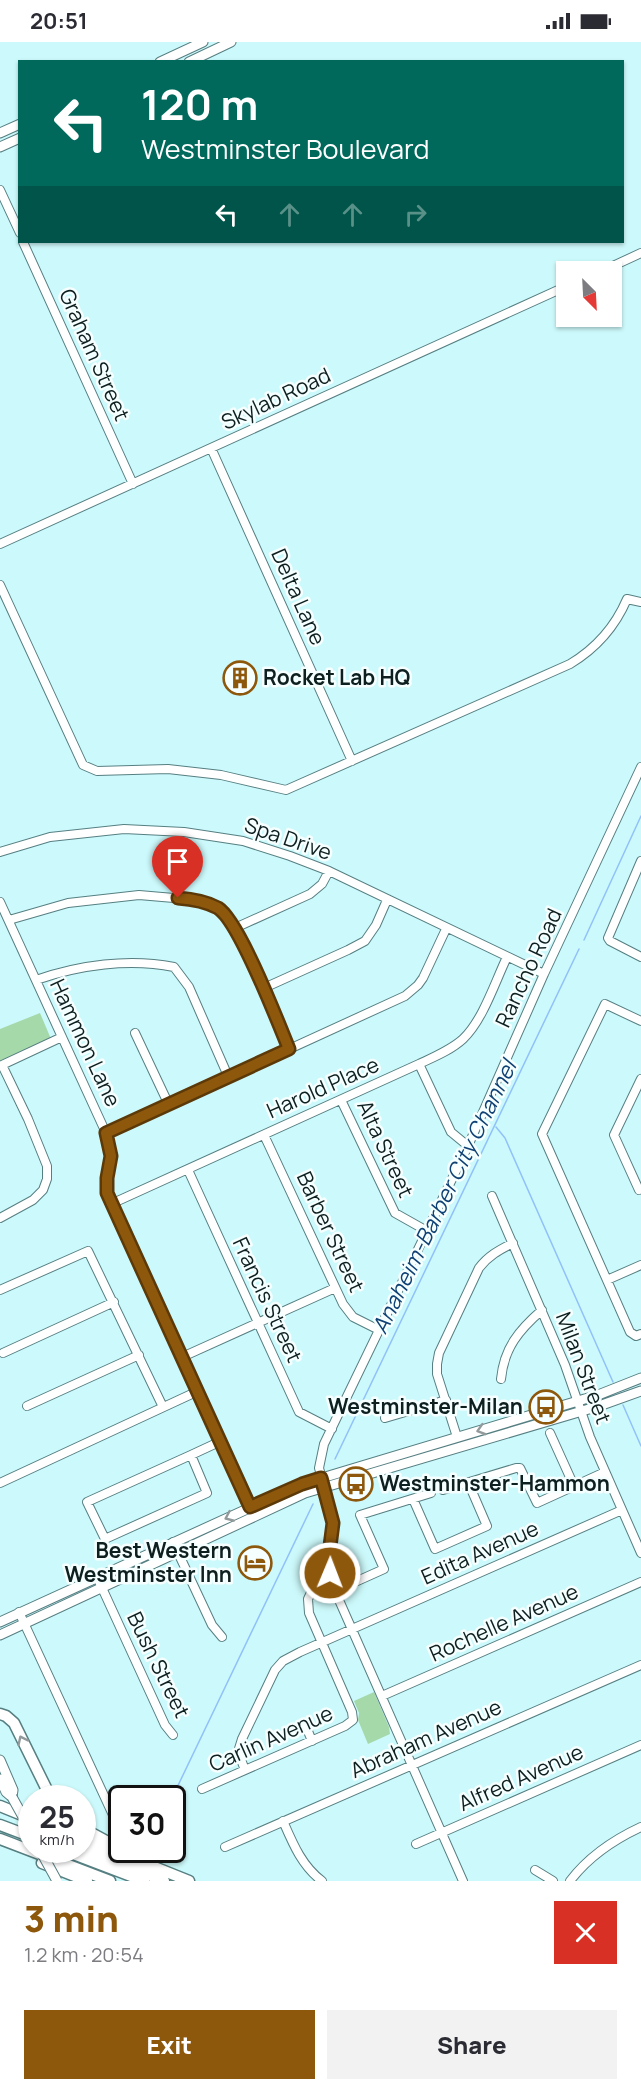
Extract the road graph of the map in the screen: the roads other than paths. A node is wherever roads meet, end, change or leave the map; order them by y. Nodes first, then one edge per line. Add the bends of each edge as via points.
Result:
1 (203, 42) edge
2 (231, 42) edge
3 (163, 60) edge
4 (193, 60) edge
5 (18, 125) edge
6 (0, 133) edge
7 (18, 139) edge
8 (0, 147) edge
9 (0, 190) edge
10 (18, 229) edge
11 (23, 243) edge
12 (641, 253) edge
13 (622, 262) edge
14 (556, 291) edge
15 (215, 447) junction
16 (133, 484) junction
17 (0, 544) edge
18 (0, 585) edge
19 (641, 602) edge
20 (352, 761) junction
21 (641, 767) edge
22 (0, 852) edge
23 (641, 861) edge
24 (329, 871) junction
25 (632, 879) junction
26 (641, 884) edge
27 (387, 900) junction
28 (0, 902) edge
29 (9, 920) junction
30 (235, 928) junction
31 (446, 929) junction
32 (507, 957) junction
33 (641, 957) edge
34 (544, 974) junction
35 (36, 980) junction
36 (264, 988) junction
37 (641, 1021) edge
38 (135, 1033) dead end
39 (62, 1037) junction
40 (289, 1049) junction
41 (419, 1064) junction
42 (1, 1066) edge
43 (228, 1076) junction
44 (641, 1079) edge
45 (341, 1100) junction
46 (168, 1103) junction
47 (106, 1133) junction
48 (264, 1135) junction
49 (468, 1146) junction
50 (188, 1170) junction
51 (639, 1190) dead end
52 (492, 1196) dead end
53 (111, 1204) junction
54 (0, 1218) edge
55 (427, 1232) junction
56 (513, 1244) junction
57 (641, 1265) edge
58 (607, 1280) junction
59 (335, 1288) junction
60 (0, 1290) edge
61 (114, 1302) junction
62 (542, 1310) junction
63 (257, 1323) junction
64 (379, 1330) junction
65 (637, 1334) edge
66 (3, 1353) dead end
67 (139, 1355) junction
68 (180, 1358) junction
69 (641, 1378) edge
70 (501, 1379) dead end
71 (641, 1391) edge
72 (196, 1392) junction
73 (446, 1400) junction
74 (577, 1401) junction
75 (27, 1406) dead end
76 (163, 1407) junction
77 (581, 1411) junction
78 (385, 1418) dead end
79 (332, 1429) junction
80 (550, 1433) dead end
81 (457, 1437) junction
82 (219, 1442) junction
83 (190, 1455) junction
84 (605, 1472) junction
85 (468, 1482) junction
86 (0, 1483) edge
87 (323, 1483) junction
88 (574, 1486) junction
89 (443, 1490) dead end
90 (431, 1493) dead end
91 (413, 1499) junction
92 (622, 1510) junction
93 (252, 1512) junction
94 (173, 1542) junction
95 (177, 1552) junction
96 (641, 1553) edge
97 (97, 1577) junction
98 (316, 1582) dead end
99 (641, 1582) edge
100 (102, 1587) junction
101 (335, 1591) junction
102 (19, 1612) junction
103 (0, 1622) edge
104 (25, 1623) junction
105 (352, 1629) junction
106 (0, 1635) edge
107 (222, 1637) dead end
108 (322, 1642) junction
109 (641, 1665) edge
110 (382, 1696) junction
111 (0, 1714) edge
112 (305, 1724) dead end
113 (173, 1736) dead end
114 (312, 1741) junction
115 (641, 1745) edge
116 (0, 1760) edge
117 (412, 1765) junction
118 (244, 1770) junction
119 (0, 1779) edge
120 (45, 1785) edge
121 (202, 1788) dead end
122 (12, 1797) junction
123 (108, 1802) edge
124 (0, 1806) edge
125 (18, 1808) edge
126 (18, 1813) edge
127 (0, 1818) edge
128 (283, 1821) junction
129 (0, 1825) edge
130 (18, 1826) edge
131 (641, 1827) edge
132 (18, 1830) edge
133 (442, 1833) junction
134 (0, 1839) edge
135 (416, 1844) dead end
136 (0, 1846) edge
137 (225, 1847) dead end
138 (96, 1854) edge
139 (47, 1863) edge
140 (96, 1863) edge
141 (147, 1863) edge
142 (535, 1870) dead end
143 (57, 1881) edge
144 (87, 1881) edge
145 (110, 1881) edge
146 (144, 1881) edge
147 (164, 1881) edge
148 (189, 1881) edge
149 (322, 1881) edge
150 (463, 1881) edge
151 (553, 1881) edge
152 (570, 1881) edge

1 - 3 main road
2 - 4 main road
5 - 6 main road
7 - 8 main road
9 - 10 street
11 - 16 street, Graham Street
12 - 13 street
14 - 15 street, Skylab Road
15 - 16 street, Skylab Road
15 - 20 street, Delta Lane
16 - 17 street, Skylab Road
18 - 20 street via 86,767 97,771 168,769 286,790
19 - 20 street via 627,599 609,630 583,657
21 - 34 street, Rancho Road
22 - 24 street, Spa Drive via 50,837 124,830 184,832 243,841
23 - 25 street
24 - 27 street, Spa Drive
24 - 30 street via 310,894
25 - 26 street
25 - 33 street via 608,938
27 - 31 street, Spa Drive
27 - 36 street via 365,941
28 - 29 street, Hammon Lane
29 - 30 street via 68,903 139,895 197,900 220,909
29 - 35 street, Hammon Lane
30 - 36 street
31 - 32 street, Spa Drive
31 - 40 street via 423,978 405,996
32 - 34 street, Spa Drive
32 - 41 street, Harold Place via 469,1032 455,1045
34 - 49 street, Rancho Road
35 - 39 street, Hammon Lane
35 - 43 street via 66,970 122,964 174,967 189,987
36 - 40 street
37 - 58 street via 605,1004 542,1134
38 - 46 street
39 - 42 street
39 - 47 street, Hammon Lane
40 - 43 street
41 - 45 street, Harold Place
41 - 49 street via 451,1132
42 - 54 street via 28,1119 47,1166 47,1179 33,1200
43 - 46 street
44 - 51 street via 614,1135
45 - 48 street, Harold Place
45 - 55 street, Alta Street via 395,1213
46 - 47 street
47 - 53 street, Hammon Lane via 111,1156 107,1193
48 - 50 street, Harold Place
48 - 59 street, Barber Street
49 - 55 street, Rancho Road
50 - 53 street, Harold Place
50 - 63 street, Francis Street
52 - 56 street, Milan Street
53 - 68 street, Hammon Lane
55 - 64 street, Rancho Road
56 - 62 street, Milan Street
56 - 73 street via 496,1251 479,1268 439,1353 437,1374
57 - 58 street
58 - 65 street
59 - 63 street
59 - 64 street, Barber Street via 353,1317
60 - 61 street via 88,1251
61 - 66 street
61 - 67 street
62 - 70 street via 522,1327 508,1348
62 - 74 street, Milan Street
63 - 68 street
63 - 79 street, Francis Street via 299,1412
64 - 79 street, Rancho Road
67 - 75 street
67 - 76 street
68 - 72 street, Hammon Lane
69 - 74 main road
71 - 77 main road
72 - 76 street
72 - 82 street, Hammon Lane
73 - 78 street
73 - 81 street
74 - 77 street, Milan Street
74 -> 81 main road
76 - 86 street
77 - 84 street, Milan Street
77 - 87 main road
79 - 87 street, Rancho Road via 321,1451
80 - 88 street
81 - 87 main road
82 - 83 street
82 - 93 street, Hammon Lane
83 - 83 street via 87,1502 105,1539 207,1493
84 - 88 street
84 - 92 street, Milan Street
85 - 88 street via 520,1468 537,1503
85 - 89 street
85 - 91 street via 487,1526 435,1549
87 - 93 main road
87 - 101 street, Rancho Road via 333,1523 329,1564
90 - 91 street
91 - 101 street via 360,1515 384,1569
92 - 96 street, Milan Street
92 - 105 street, Edita Avenue
93 -> 94 main road
93 - 95 main road
94 - 95 street
94 - 97 main road
95 - 100 main road
95 - 107 street via 212,1625
97 - 100 street, Bush Street
97 - 102 main road
98 - 108 street via 308,1599 309,1613
99 - 110 street, Rochelle Avenue
100 - 104 main road
100 - 113 street, Bush Street
101 - 105 street, Rancho Road
102 - 103 main road
102 - 104 street
104 - 106 main road
104 - 123 street
105 - 108 street, Edita Avenue
105 - 110 street, Rancho Road
108 - 114 street, Carlin Avenue via 353,1720
108 - 118 street, Edita Avenue via 283,1661 275,1670 242,1739 238,1752
109 - 117 street, Abraham Avenue
110 - 117 street, Rancho Road
120 -> 111 highway via 14,1723
112 - 114 street
114 - 118 street, Carlin Avenue
115 - 133 street, Alfred Avenue
116 - 122 main road via 13,1790
117 - 128 street, Abraham Avenue
117 - 133 street, Rancho Road
118 - 121 street, Carlin Avenue
119 - 122 main road
122 - 125 main road, bridge
124 - 126 highway
127 - 130 highway
128 - 137 street, Abraham Avenue
128 - 149 street via 297,1852
129 - 132 highway
131 - 152 street via 594,1855
133 - 135 street, Alfred Avenue
133 - 150 street, Rancho Road
134 - 145 highway
136 - 144 highway
138 - 147 highway
139 - 143 main road, bridge
140 - 146 highway
141 - 148 highway
142 - 151 street

